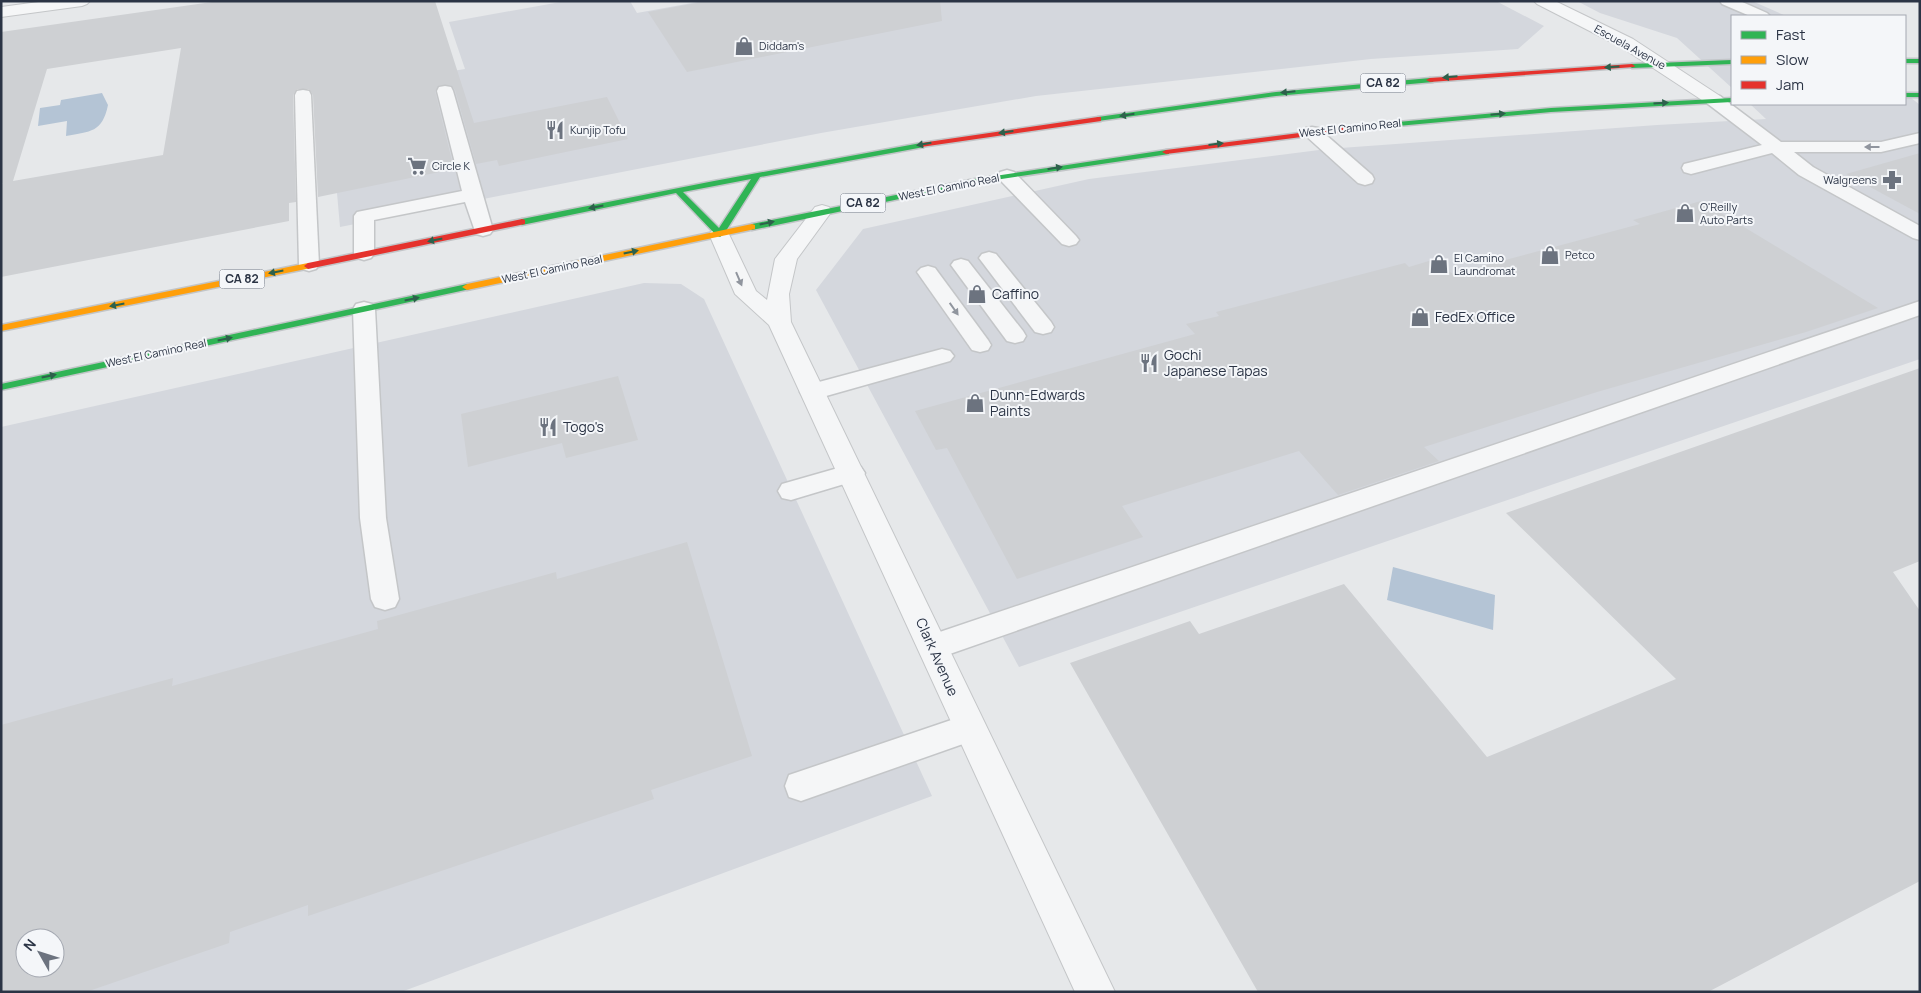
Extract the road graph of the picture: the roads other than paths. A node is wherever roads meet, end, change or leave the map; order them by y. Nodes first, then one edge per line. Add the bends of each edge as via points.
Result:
1 (82, 1) edge
2 (1542, 1) edge
3 (1727, 1) edge
4 (1, 12) edge
5 (1760, 15) edge
6 (1906, 61) edge
7 (1920, 61) edge
8 (1731, 62) edge
9 (1660, 64) junction
10 (445, 91) dead end
11 (303, 95) dead end
12 (1906, 95) edge
13 (1920, 95) edge
14 (1714, 100) junction
15 (1731, 100) edge
16 (1312, 132) junction
17 (1920, 138) edge
18 (1774, 146) junction
19 (1691, 168) dead end
20 (757, 175) junction
21 (1007, 176) junction
22 (1365, 179) dead end
23 (678, 191) junction
24 (473, 195) junction
25 (822, 211) junction
26 (483, 230) junction
27 (720, 234) junction
28 (1920, 234) edge
29 (1069, 240) dead end
30 (364, 254) junction
31 (989, 258) dead end
32 (962, 265) dead end
33 (309, 266) junction
34 (928, 272) dead end
35 (1920, 308) edge
36 (364, 309) junction
37 (779, 322) junction
38 (1, 328) edge
39 (1043, 328) dead end
40 (1015, 336) dead end
41 (980, 345) dead end
42 (942, 356) dead end
43 (1, 387) edge
44 (812, 392) junction
45 (852, 473) junction
46 (792, 491) dead end
47 (385, 599) dead end
48 (933, 647) junction
49 (969, 728) junction
50 (801, 786) dead end
51 (1095, 992) edge

1 - 4 street
2 - 9 street, Escuela Avenue via 1626,43
3 - 5 lane
6 - 7 main road
8 - 9 main road, CA 82
9 - 14 street, Escuela Avenue
9 -> 20 main road, CA 82 via 1478,75 1276,94 959,138
10 - 24 lane
11 - 33 lane
12 - 13 main road
14 - 15 main road, West El Camino Real / CA 82
16 -> 14 main road, West El Camino Real / CA 82 via 1522,112
14 - 18 lane
21 -> 16 main road, West El Camino Real / CA 82
16 - 22 lane
17 -> 18 lane via 1881,147
18 - 19 lane
18 - 28 lane via 1806,171
20 - 23 main road, CA 82
20 - 27 main road
21 - 25 main road, West El Camino Real / CA 82
21 - 29 lane
23 -> 26 main road, CA 82
23 - 27 main road
24 - 26 lane
24 - 30 lane via 364,216
27 -> 25 main road, West El Camino Real / CA 82
25 - 37 street, Clark Avenue via 786,259 778,294
26 -> 30 main road, CA 82
36 -> 27 main road, West El Camino Real / CA 82
27 -> 37 street, Clark Avenue via 746,294
30 - 33 main road, CA 82
31 - 39 lane
32 - 40 lane
33 -> 38 main road, CA 82
34 -> 41 lane
35 - 48 lane
43 -> 36 main road, West El Camino Real / CA 82
36 - 47 lane via 373,518
37 - 44 street, Clark Avenue
42 - 44 lane
44 - 45 street, Clark Avenue
45 - 46 lane
45 - 48 street, Clark Avenue
48 - 49 street, Clark Avenue
49 - 50 lane
49 - 51 street, Clark Avenue

